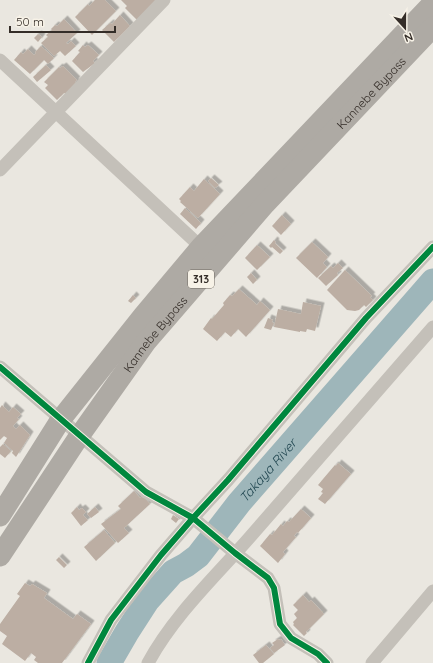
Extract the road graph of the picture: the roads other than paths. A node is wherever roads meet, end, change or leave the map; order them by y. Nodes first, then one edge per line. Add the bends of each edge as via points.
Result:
1 (164, 0) edge
2 (433, 4) edge
3 (433, 27) edge
4 (0, 60) edge
5 (55, 112) junction
6 (0, 170) edge
7 (201, 247) junction
8 (433, 247) edge
9 (433, 327) edge
10 (0, 367) edge
11 (61, 420) junction
12 (80, 435) junction
13 (0, 516) edge
14 (196, 520) junction
15 (234, 552) junction
16 (0, 556) edge
17 (433, 591) edge
18 (88, 663) edge
19 (148, 663) edge
20 (327, 663) edge
21 (372, 663) edge

1 - 5 street
2 - 7 highway, Kannebe Bypass / 313
3 - 12 highway, Kannebe Bypass / 313 via 255,216 146,342
4 - 5 street
5 - 6 street
5 - 7 street
7 - 11 highway, Kannebe Bypass / 313
8 - 14 street via 366,318
9 - 15 street
10 - 11 street
11 - 12 street
11 - 13 highway, Kannebe Bypass / 313
12 - 14 street via 146,492
12 - 16 highway, Kannebe Bypass / 313
14 - 15 street
14 - 18 street via 136,586 111,620
15 - 19 street via 187,607 155,649
15 - 20 street via 268,578 274,588 280,624 291,638 318,654
17 - 21 street

